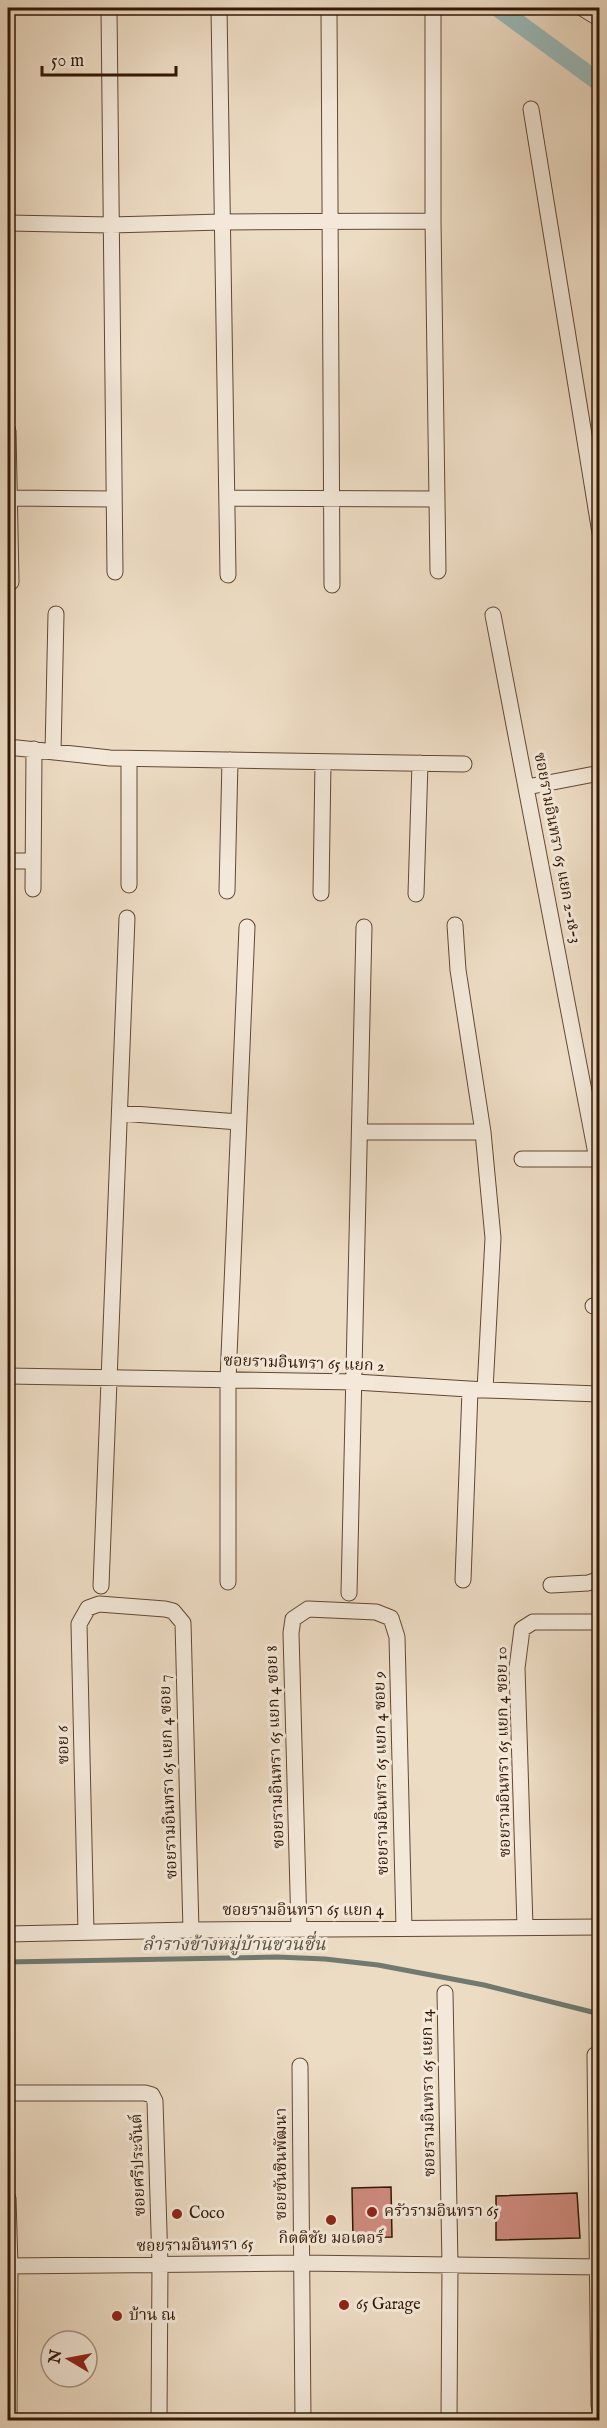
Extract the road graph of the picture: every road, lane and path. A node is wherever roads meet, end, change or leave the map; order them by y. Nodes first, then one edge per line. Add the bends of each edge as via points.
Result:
1 (109, 8) edge
2 (219, 8) edge
3 (329, 8) edge
4 (433, 8) edge
5 (582, 8) edge
6 (600, 19) edge
7 (531, 109) dead end
8 (433, 221) junction
9 (222, 222) junction
10 (332, 222) junction
11 (8, 223) edge
12 (111, 225) junction
13 (8, 431) edge
14 (9, 498) edge
15 (227, 498) junction
16 (113, 499) junction
17 (333, 499) junction
18 (436, 499) junction
19 (600, 533) edge
20 (438, 571) dead end
21 (115, 572) dead end
22 (228, 575) dead end
23 (10, 582) dead end
24 (332, 585) dead end
25 (56, 614) dead end
26 (493, 615) dead end
27 (8, 747) edge
28 (34, 749) junction
29 (53, 752) junction
30 (129, 759) junction
31 (230, 760) junction
32 (323, 762) junction
33 (420, 763) junction
34 (464, 764) dead end
35 (600, 773) edge
36 (527, 787) junction
37 (8, 861) edge
38 (33, 861) junction
39 (129, 885) dead end
40 (33, 889) dead end
41 (227, 891) dead end
42 (321, 893) dead end
43 (416, 894) dead end
44 (127, 918) dead end
45 (455, 925) dead end
46 (247, 927) dead end
47 (364, 927) dead end
48 (120, 1113) junction
49 (239, 1122) junction
50 (360, 1132) junction
51 (483, 1132) junction
52 (522, 1159) dead end
53 (598, 1159) edge
54 (8, 1376) edge
55 (109, 1379) junction
56 (228, 1380) junction
57 (355, 1382) junction
58 (478, 1390) junction
59 (600, 1394) edge
60 (600, 1579) edge
61 (463, 1580) dead end
62 (228, 1582) dead end
63 (551, 1585) dead end
64 (101, 1586) dead end
65 (349, 1593) dead end
66 (391, 1618) joint
67 (600, 1622) edge
68 (183, 1623) joint
69 (525, 1927) junction
70 (600, 1927) edge
71 (404, 1928) junction
72 (299, 1929) junction
73 (191, 1930) junction
74 (86, 1932) junction
75 (8, 1934) edge
76 (445, 1993) dead end
77 (595, 2055) dead end
78 (300, 2066) dead end
79 (8, 2093) edge
80 (8, 2198) edge
81 (301, 2263) junction
82 (160, 2264) junction
83 (450, 2265) junction
84 (9, 2266) edge
85 (599, 2267) edge
86 (599, 2406) edge
87 (9, 2421) edge
88 (159, 2421) edge
89 (303, 2421) edge
90 (449, 2421) edge

1 - 12 street
2 - 9 street
3 - 10 street
4 - 8 street
5 - 6 street
7 - 19 street
8 - 10 street
8 - 18 street
9 - 10 street
9 - 12 street
9 - 15 street
10 - 17 street
11 - 12 street
12 - 16 street
13 - 14 street
14 - 16 street
14 - 23 street
15 - 17 street
15 - 22 street
16 - 21 street
17 - 18 street
17 - 24 street
18 - 20 street
25 - 29 street
26 - 36 street, ซอยรามอินทรา 65 แยก 2-18-3
27 - 28 street
28 - 29 street
28 - 38 street
29 - 30 street
30 - 31 street
30 - 39 street
31 - 32 street
31 - 41 street
32 - 33 street
32 - 42 street
33 - 34 street
33 - 43 street
35 - 36 street
36 - 53 street, ซอยรามอินทรา 65 แยก 2-18-3
37 - 38 street
38 - 40 street
44 - 48 street
45 - 51 street via 459,981
46 - 49 street
47 - 50 street
48 - 49 street
48 - 55 street
49 - 56 street
50 - 51 street
50 - 57 street
51 - 58 street via 493,1238
52 - 53 street
54 - 55 street, ซอยรามอินทรา 65 แยก 2
55 - 56 street, ซอยรามอินทรา 65 แยก 2
55 - 64 street
56 - 57 street, ซอยรามอินทรา 65 แยก 2
56 - 62 street
57 - 58 street, ซอยรามอินทรา 65 แยก 2
57 - 65 street
58 - 59 street, ซอยรามอินทรา 65 แยก 2
58 - 61 street
60 - 63 street
66 - 71 street, ซอยรามอินทรา 65 แยก 4 ซอย 9 via 397,1637
66 - 72 street, ซอยรามอินทรา 65 แยก 4 ซอย 8 via 376,1612 308,1609 293,1619
67 - 69 street, ซอยรามอินทรา 65 แยก 4 ซอย 10 via 532,1622 522,1629 519,1645
68 - 73 street, ซอยรามอินทรา 65 แยก 4 ซอย 7
68 - 74 street, ซอย 6 via 173,1611 99,1604 88,1608 79,1624
69 - 70 street, ซอยรามอินทรา 65 แยก 4
69 - 71 street, ซอยรามอินทรา 65 แยก 4
71 - 72 street, ซอยรามอินทรา 65 แยก 4
72 - 73 street, ซอยรามอินทรา 65 แยก 4
73 - 74 street, ซอยรามอินทรา 65 แยก 4
74 - 75 street, ซอยรามอินทรา 65 แยก 4
76 - 83 street, ซอยรามอินทรา 65 แยก 14
77 - 85 street
78 - 81 street, ซอยซันชินพัฒนา
79 - 82 street, ซอยศรีประจันต์ via 152,2095
80 - 84 street
81 - 82 street, ซอยรามอินทรา 65
81 - 83 street, ซอยรามอินทรา 65
81 - 89 street, ซอยซันชินพัฒนา
82 - 84 street, ซอยรามอินทรา 65
82 - 88 street, ซอยศรีประจันต์
83 - 85 street, ซอยรามอินทรา 65
83 - 90 street, ซอยรามอินทรา 65 แยก 14
84 - 87 street
85 - 86 street

